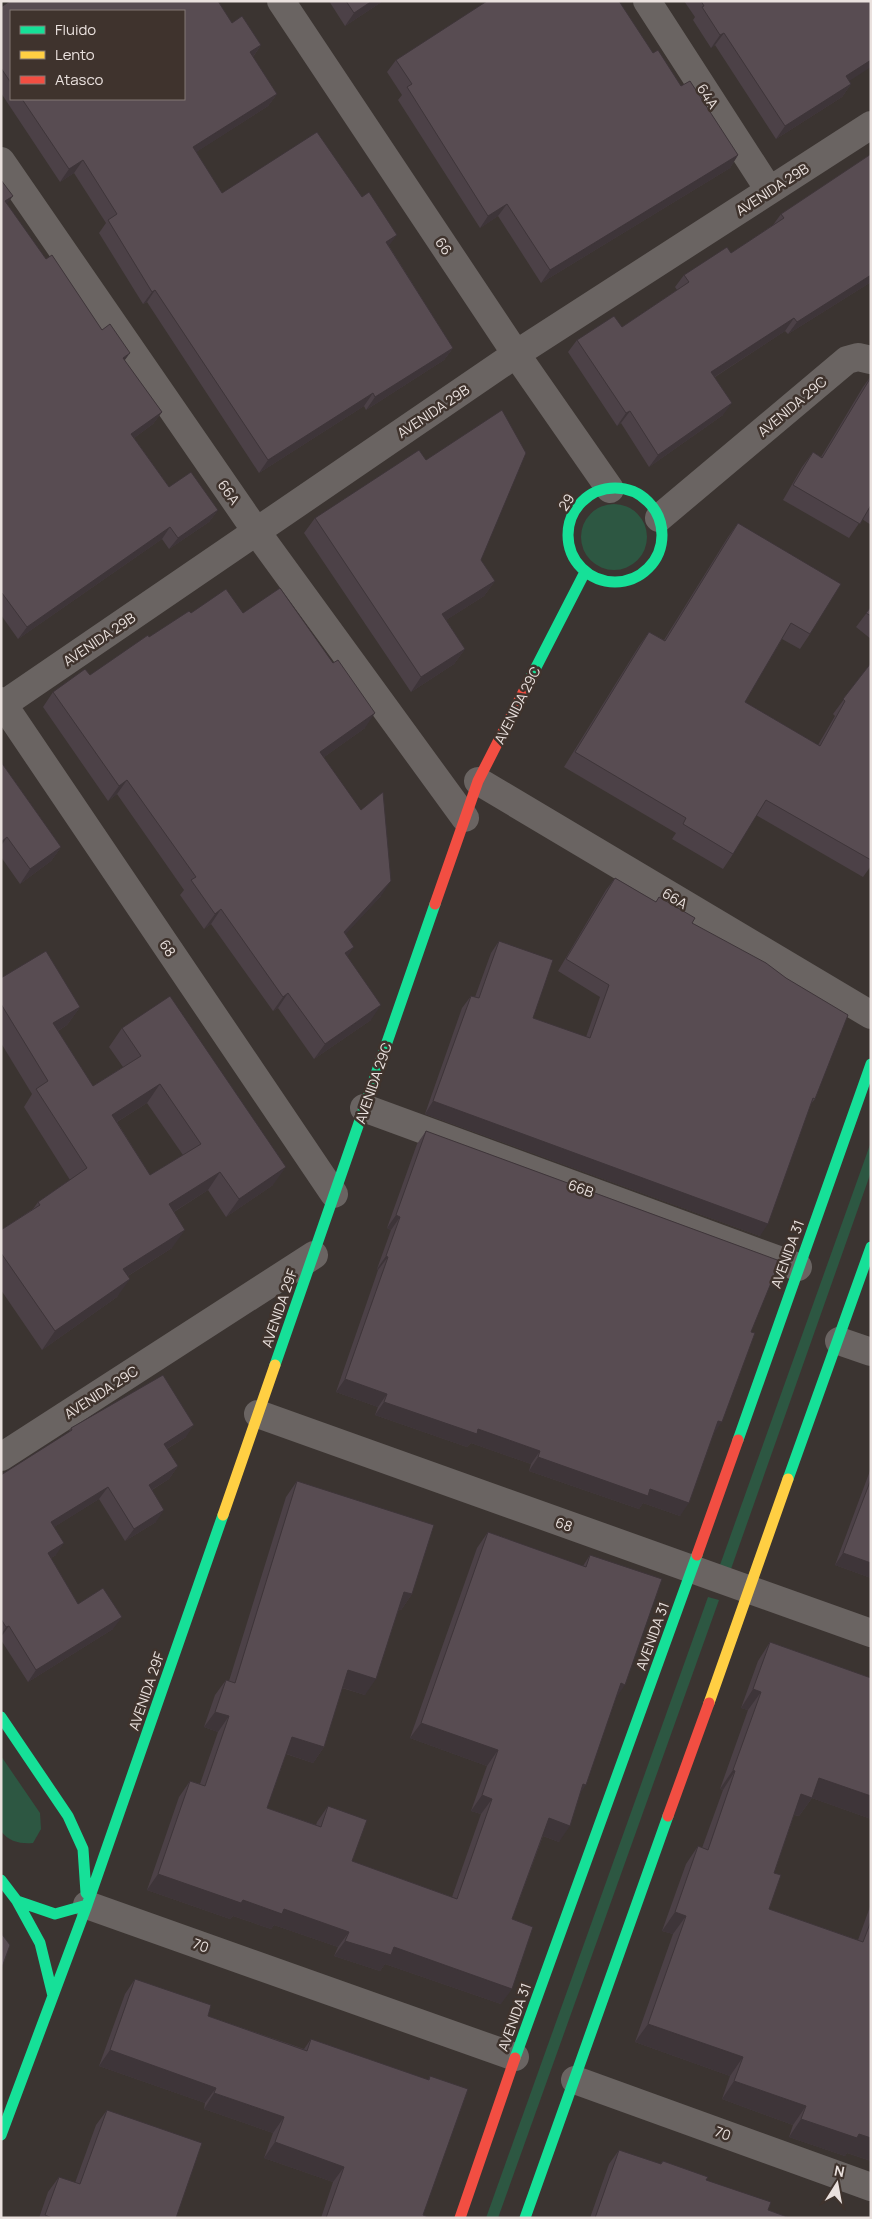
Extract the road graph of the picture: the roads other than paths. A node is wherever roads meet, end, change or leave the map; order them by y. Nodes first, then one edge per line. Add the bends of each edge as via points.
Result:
1 (281, 1) edge
2 (646, 1) edge
3 (871, 125) edge
4 (1, 161) edge
5 (769, 190) junction
6 (516, 354) junction
7 (865, 358) edge
8 (610, 489) junction
9 (659, 518) junction
10 (256, 531) junction
11 (584, 572) junction
12 (2, 704) edge
13 (478, 781) junction
14 (465, 818) junction
15 (871, 1015) edge
16 (871, 1064) edge
17 (364, 1108) junction
18 (334, 1194) junction
19 (871, 1247) edge
20 (314, 1255) junction
21 (798, 1267) junction
22 (839, 1341) junction
23 (871, 1352) edge
24 (258, 1414) junction
25 (1, 1457) edge
26 (692, 1570) junction
27 (750, 1590) junction
28 (871, 1633) edge
29 (1, 1716) edge
30 (1, 1880) edge
31 (17, 1901) junction
32 (87, 1904) junction
33 (53, 1996) junction
34 (515, 2057) junction
35 (575, 2080) junction
36 (1, 2135) edge
37 (871, 2187) edge
38 (460, 2218) edge
39 (525, 2218) edge

1 - 6 street, 66
2 - 5 street, 64A
3 - 5 street, AVENIDA 29B
4 - 10 street, 66A
5 - 6 street, AVENIDA 29B
6 - 8 street, 66
6 - 10 street, AVENIDA 29B
7 - 9 street, AVENIDA 29C via 847,360
8 - 9 main road via 625,489 639,495
8 - 11 main road, 29 via 595,492 583,501 573,513 568,527 568,544
9 - 11 main road via 661,548 644,572 631,580 615,582 599,580
10 - 12 street, AVENIDA 29B
10 - 14 street, 66A
11 - 13 main road, AVENIDA 29C
12 - 18 street, 68
13 - 14 main road, AVENIDA 29C
13 - 15 street, 66A
14 - 17 main road, AVENIDA 29C
16 - 21 main road, AVENIDA 31
17 - 18 main road, AVENIDA 29C
17 - 21 street, 66B
18 - 20 main road, AVENIDA 29C
19 - 22 main road
20 - 24 main road, AVENIDA 29F
20 - 25 street, AVENIDA 29C
21 - 26 main road, AVENIDA 31
22 - 23 street
22 - 27 main road
24 - 26 street, 68
24 - 32 main road, AVENIDA 29F
26 - 27 street, 68
26 - 34 main road, AVENIDA 31
27 - 28 street, 68
27 - 35 main road
29 - 32 main road via 68,1816 83,1849
30 - 31 main road
31 - 32 main road via 55,1914
31 - 33 main road via 40,1943
32 - 33 main road, AVENIDA 29F
32 - 34 street, 70
33 - 36 main road, AVENIDA 29F
34 - 38 main road, AVENIDA 31
35 - 37 street, 70
35 - 39 main road

